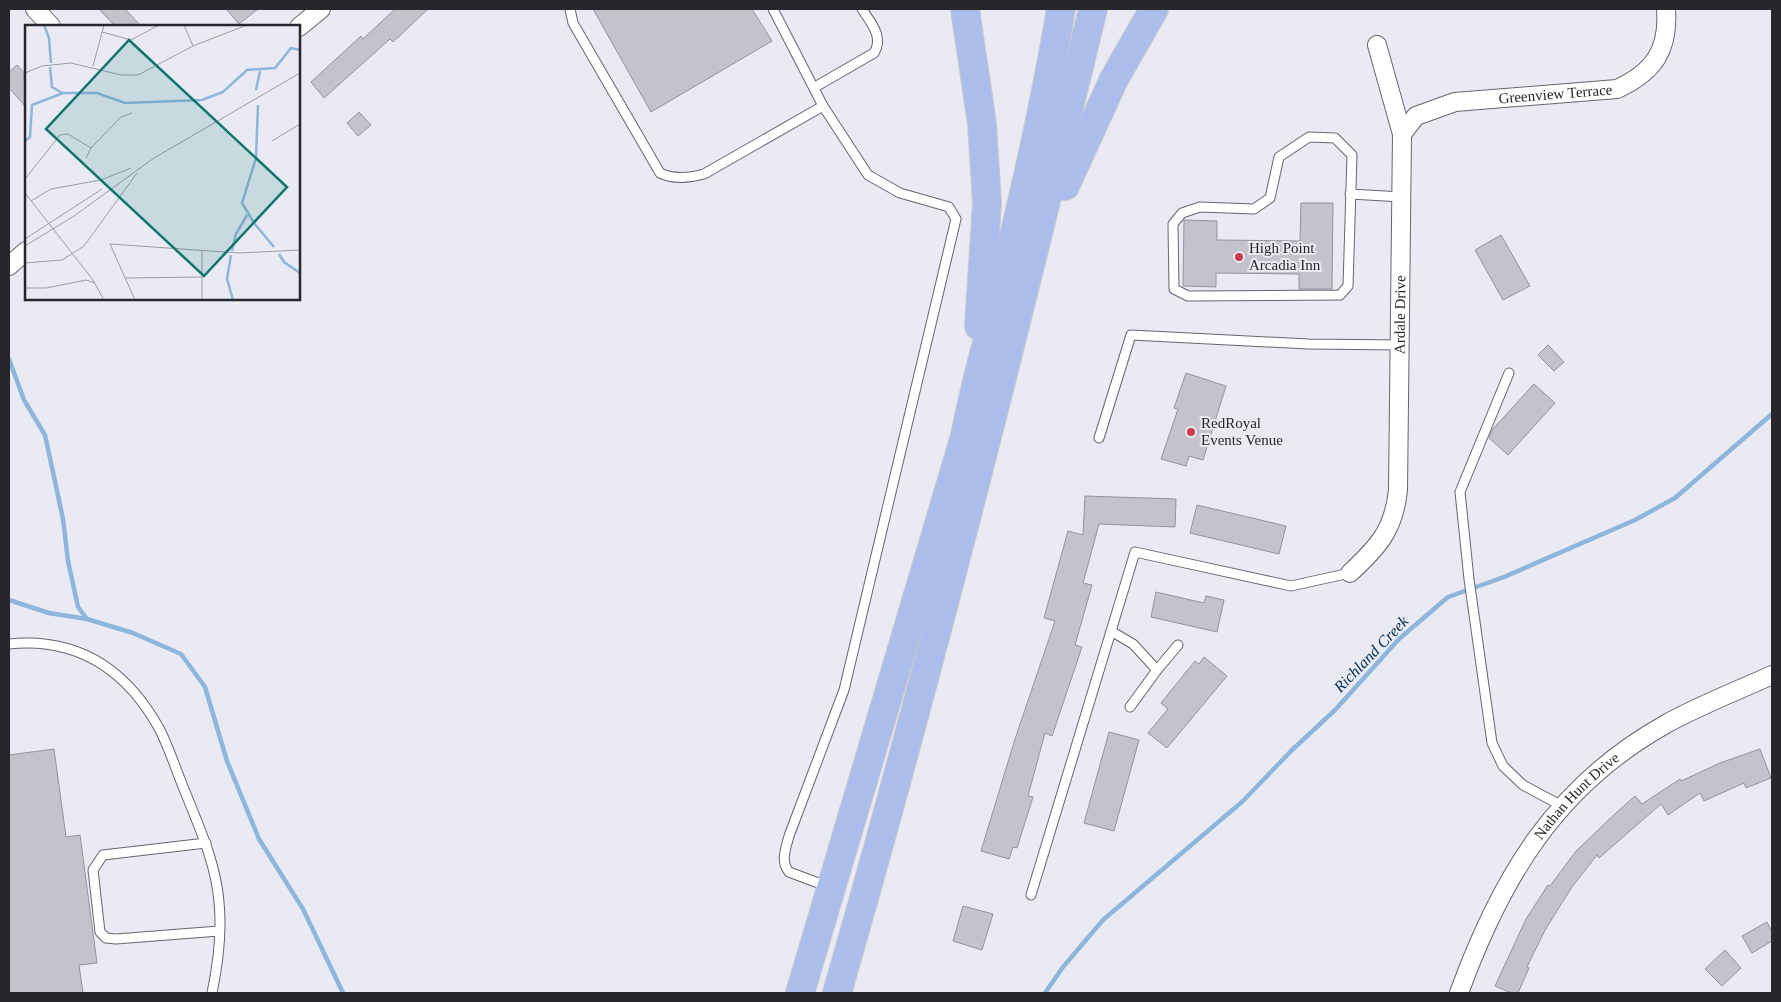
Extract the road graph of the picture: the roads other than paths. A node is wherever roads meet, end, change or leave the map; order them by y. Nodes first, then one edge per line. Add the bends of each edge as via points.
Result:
1 (35, 9) edge
2 (321, 9) edge
3 (570, 9) edge
4 (773, 9) edge
5 (862, 9) edge
6 (965, 9) edge
7 (1061, 9) edge
8 (1093, 9) edge
9 (1154, 9) edge
10 (1666, 9) edge
11 (50, 25) edge
12 (300, 26) edge
13 (1377, 45) dead end
14 (815, 87) junction
15 (823, 106) junction
16 (1402, 134) junction
17 (1350, 194) junction
18 (1402, 197) junction
19 (25, 252) edge
20 (9, 266) edge
21 (1024, 295) junction
22 (1401, 345) junction
23 (1510, 373) dead end
24 (976, 380) junction
25 (1100, 438) dead end
26 (1350, 573) joint
27 (1111, 631) junction
28 (9, 644) edge
29 (1178, 645) dead end
30 (1157, 670) junction
31 (1772, 675) edge
32 (1130, 707) dead end
33 (1562, 806) junction
34 (206, 843) junction
35 (832, 888) junction
36 (1031, 896) dead end
37 (218, 930) junction
38 (212, 993) edge
39 (800, 993) edge
40 (837, 993) edge
41 (1459, 993) edge

1 - 11 street
2 - 12 street
3 - 15 lane via 573,22 660,173 665,175 683,178 704,174
4 - 14 lane
5 - 14 lane via 879,40 874,53
6 - 24 highway via 982,124 986,203
7 - 24 highway via 1047,92 1026,184
8 - 21 highway
9 - 21 highway via 1114,79 1079,151 1060,196 1046,251
10 - 16 street, Greenview Terrace via 1666,39 1658,57 1634,81 1617,89 1456,102 1416,116
13 - 16 street, Ardale Drive
14 - 15 lane
15 - 35 lane via 868,175 900,193 949,207 956,219 844,690 789,836 784,858 789,872
16 - 18 street, Ardale Drive
17 - 17 lane via 1348,286 1340,295 1188,296 1174,289 1173,224 1182,213 1200,206 1254,209 1270,198 1279,157 1309,137 1335,138 1352,154
17 - 18 lane
18 - 22 street, Ardale Drive
19 - 20 street
21 - 40 highway via 884,830
22 - 25 lane via 1131,335
22 - 26 street, Ardale Drive via 1396,505 1382,541
23 - 33 lane via 1460,492 1468,579 1492,743 1503,766 1523,784
24 - 35 highway via 965,436
26 - 27 lane via 1291,586 1135,552
27 - 30 lane via 1133,644
27 - 36 lane
28 - 34 lane via 24,642 64,646 92,656 136,695 160,731
29 - 30 lane
30 - 32 lane
31 - 33 street, Nathan Hunt Drive via 1692,711 1645,737 1583,784
33 - 41 street, Nathan Hunt Drive via 1506,883
34 - 37 lane via 220,902
34 - 37 lane via 103,855 93,870 100,932 106,938 116,939
35 - 39 highway
37 - 38 lane

